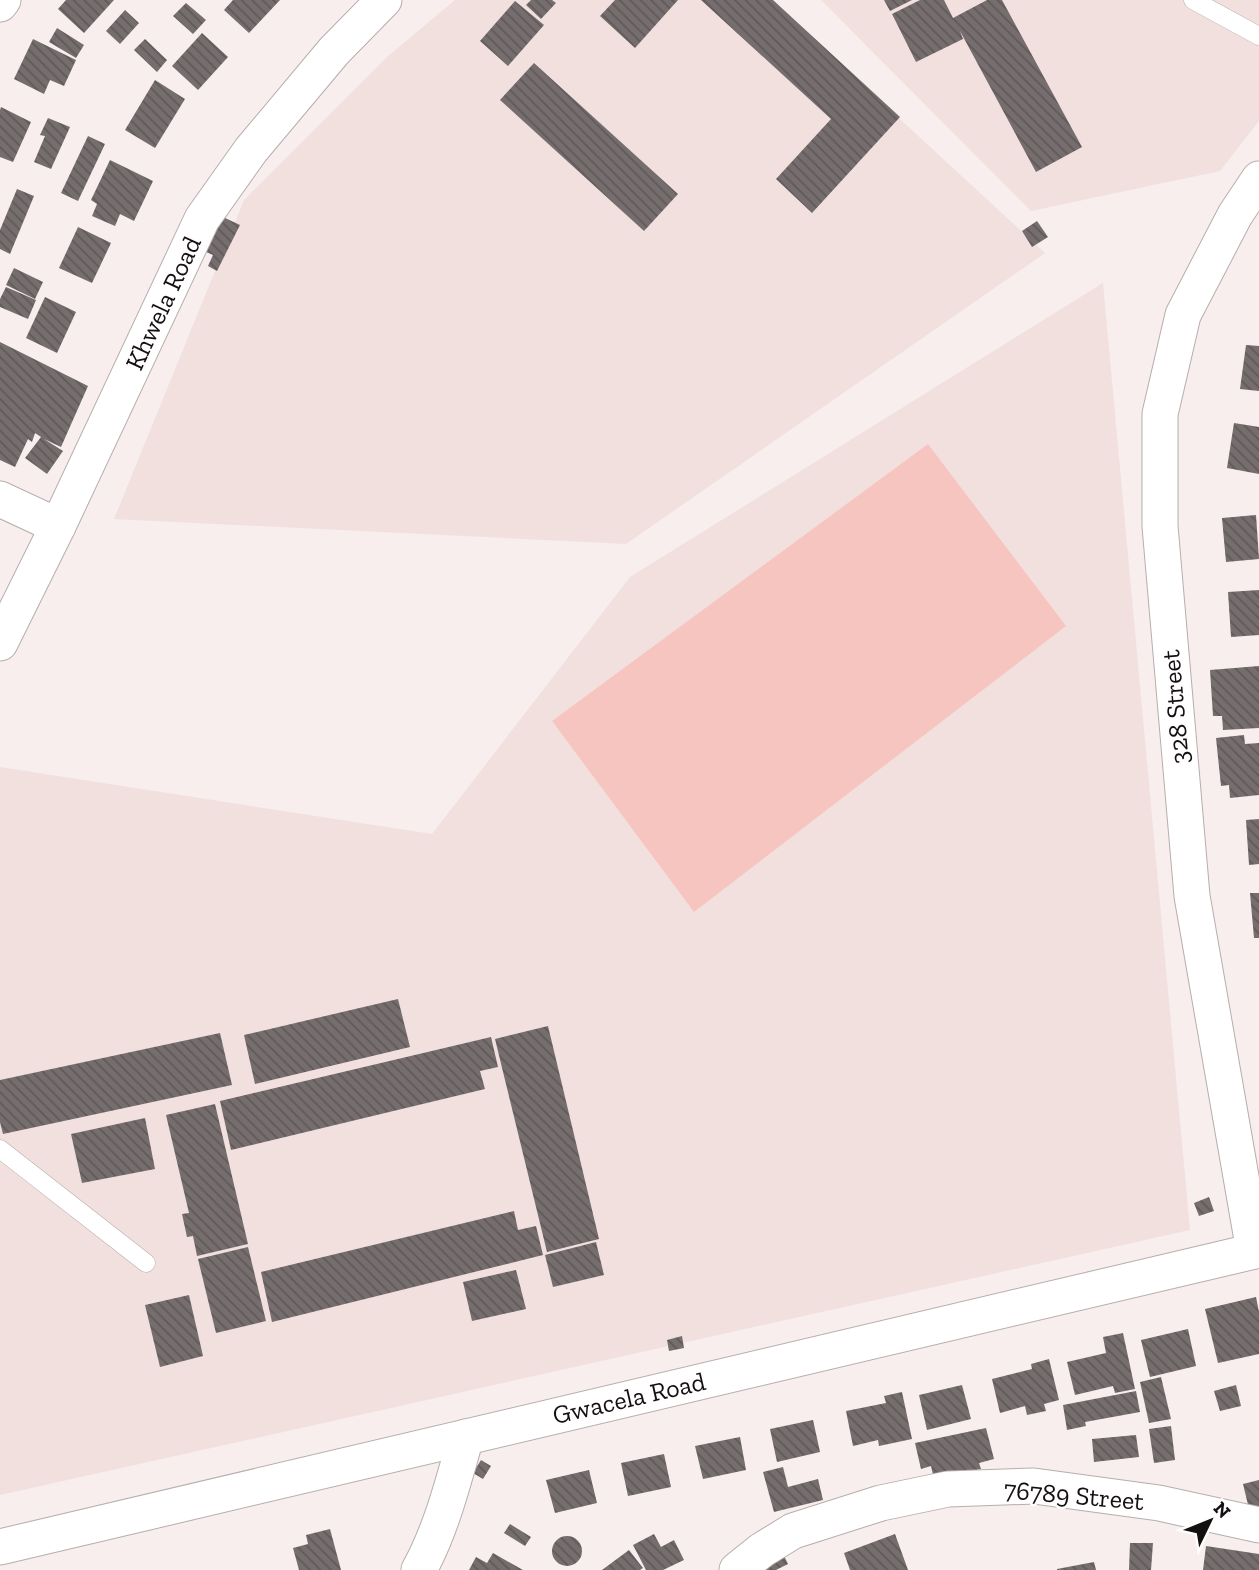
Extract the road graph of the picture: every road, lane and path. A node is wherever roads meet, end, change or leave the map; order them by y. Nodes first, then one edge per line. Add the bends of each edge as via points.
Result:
1 (384, 0) edge
2 (1193, 0) edge
3 (1259, 36) edge
4 (1259, 179) edge
5 (0, 499) edge
6 (58, 526) junction
7 (0, 643) edge
8 (0, 1149) edge
9 (1257, 1251) edge
10 (146, 1263) dead end
11 (466, 1437) junction
12 (1259, 1525) edge
13 (0, 1547) edge
14 (419, 1570) edge
15 (737, 1570) edge

1 - 6 street, Khwela Road via 334,51 251,150 202,219
2 - 3 lane
4 - 9 street, 328 Street via 1183,315 1160,414 1160,526 1192,897
5 - 6 street
6 - 7 street, Khwela Road
8 - 10 lane
9 - 11 street, Gwacela Road
11 - 13 street, Gwacela Road
11 - 14 street via 447,1504
12 - 15 street, 76789 Street via 1159,1503 1034,1486 948,1489 881,1503 793,1531

